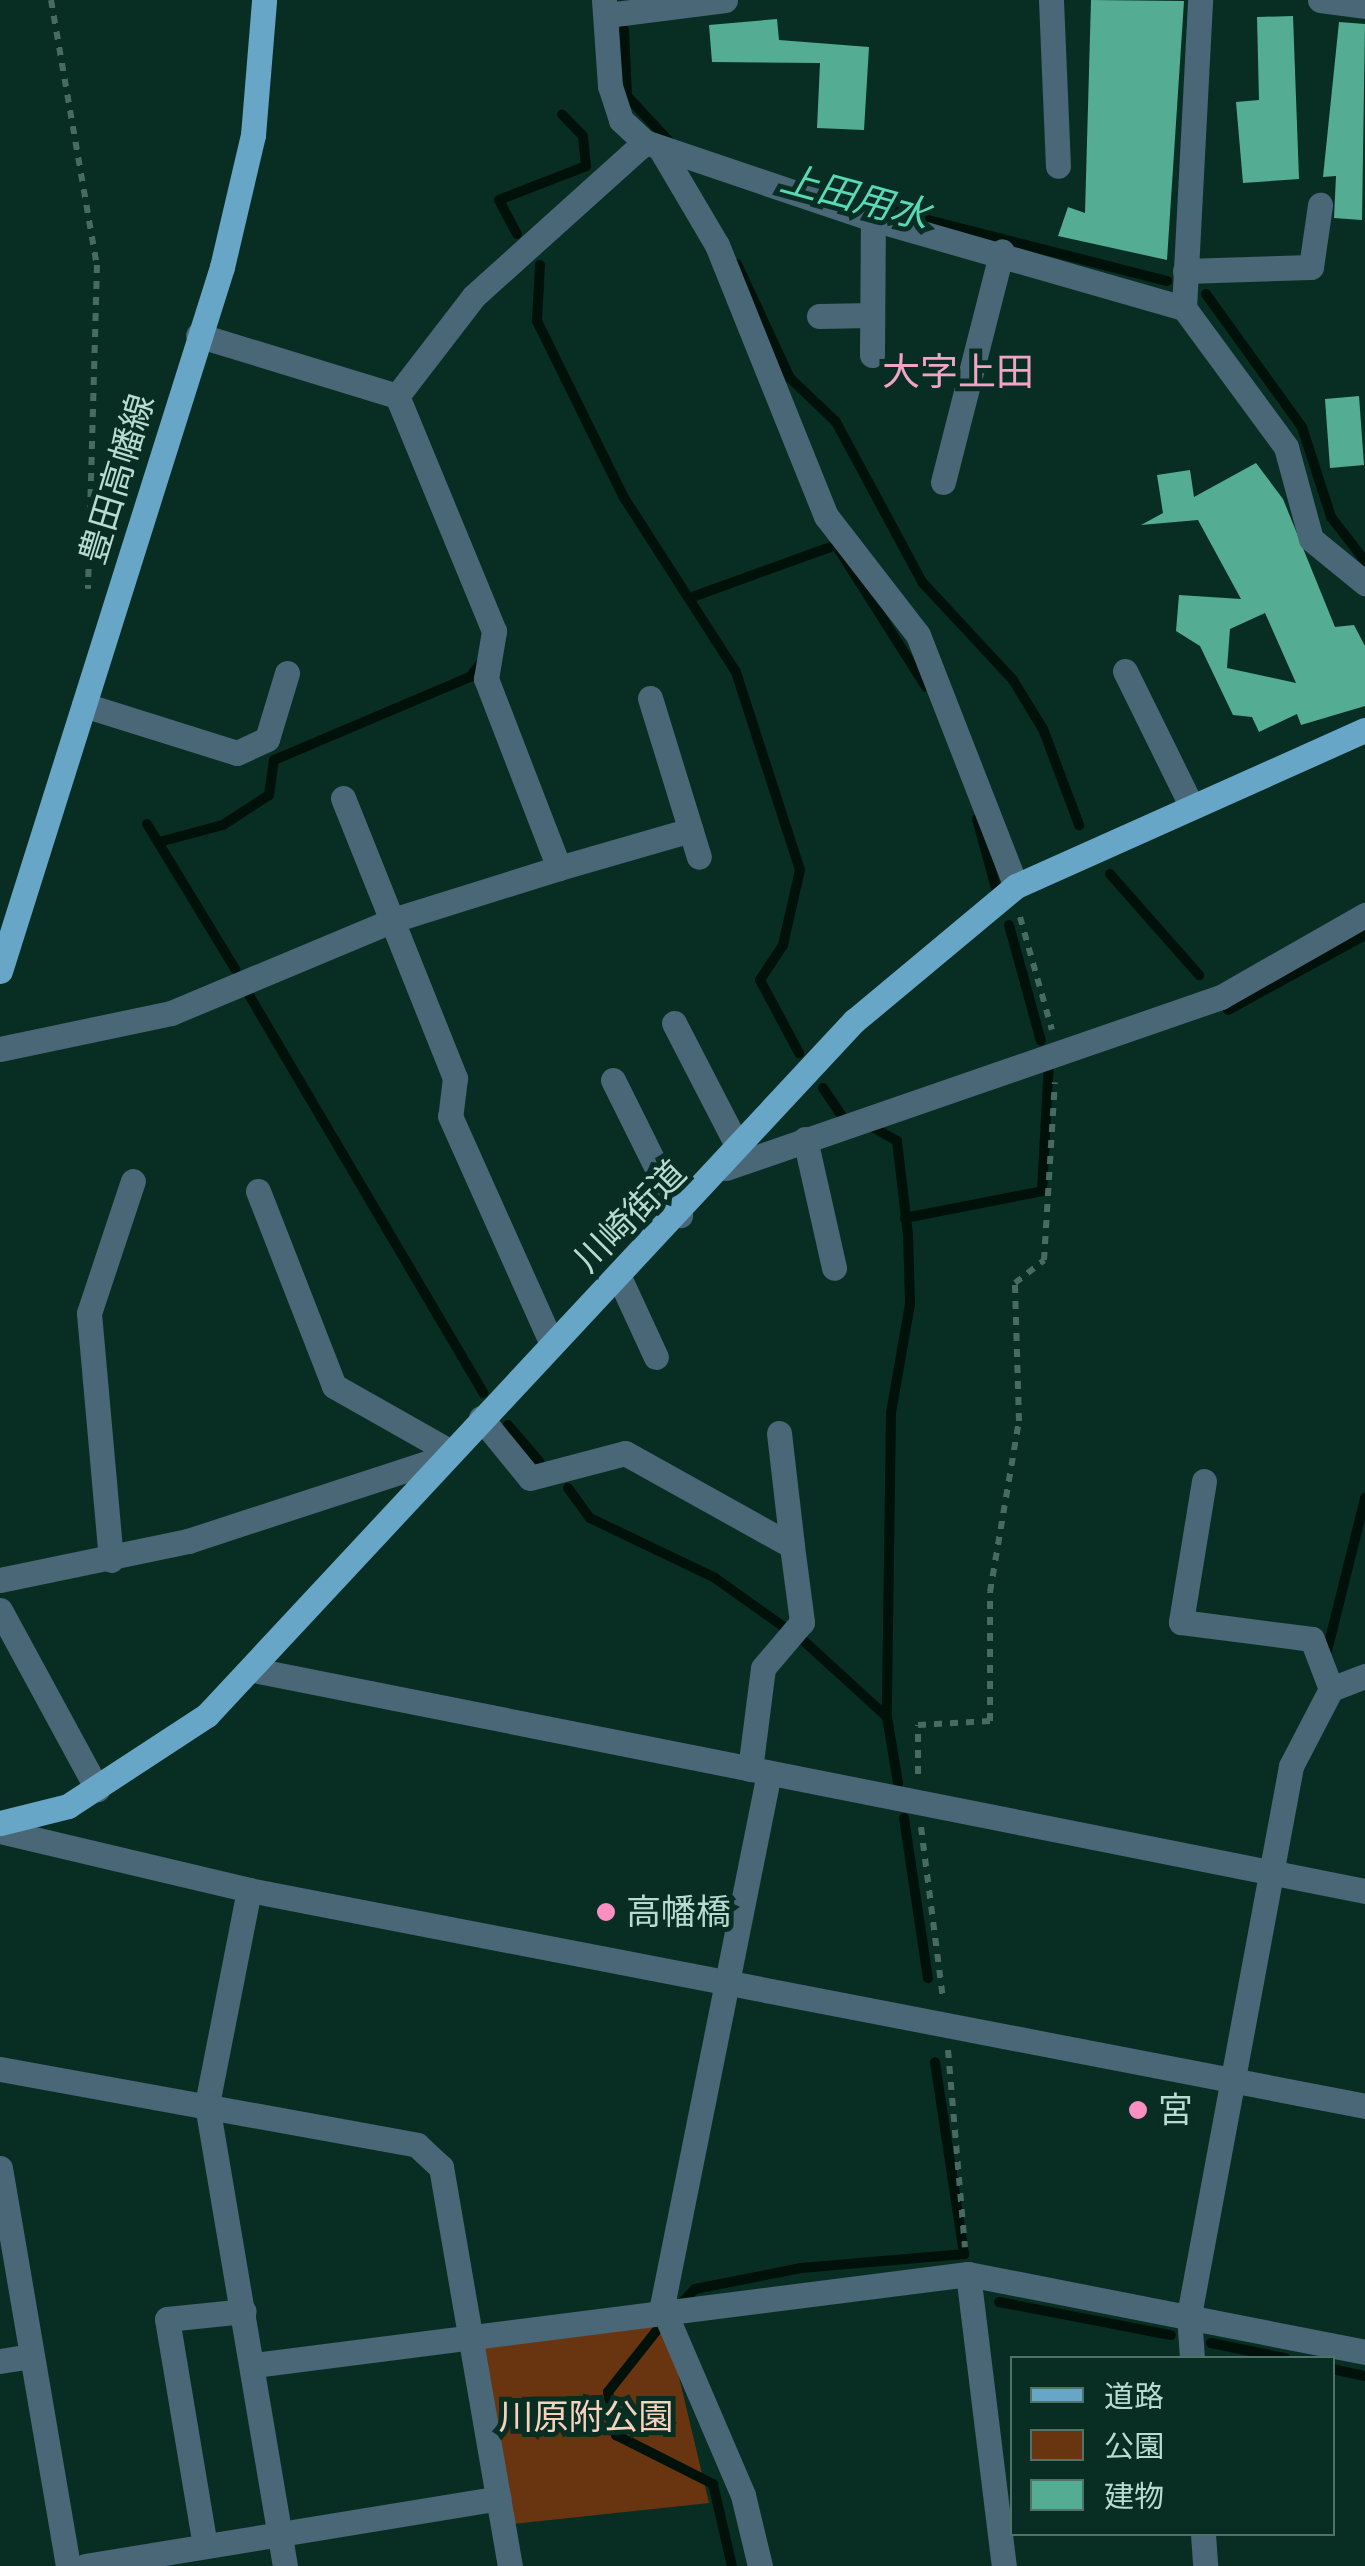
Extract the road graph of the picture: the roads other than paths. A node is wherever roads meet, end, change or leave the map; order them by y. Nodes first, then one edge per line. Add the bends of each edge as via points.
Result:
1 (264, 0) edge
2 (725, 0) edge
3 (1052, 0) edge
4 (1200, 0) edge
5 (1320, 0) edge
6 (1365, 6) edge
7 (605, 8) edge
8 (653, 146) junction
9 (1058, 166) dead end
10 (1320, 205) dead end
11 (872, 219) junction
12 (1002, 251) junction
13 (1185, 271) junction
14 (1184, 308) junction
15 (872, 315) junction
16 (820, 316) dead end
17 (198, 336) junction
18 (872, 356) dead end
19 (397, 396) junction
20 (943, 482) dead end
21 (1365, 583) edge
22 (1125, 671) dead end
23 (286, 674) dead end
24 (650, 698) dead end
25 (84, 705) junction
26 (1365, 730) edge
27 (343, 798) dead end
28 (1191, 805) junction
29 (691, 830) junction
30 (699, 858) dead end
31 (559, 868) junction
32 (1016, 886) junction
33 (1365, 915) edge
34 (394, 920) junction
35 (0, 971) edge
36 (674, 1023) dead end
37 (0, 1049) edge
38 (613, 1080) dead end
39 (805, 1139) junction
40 (733, 1159) junction
41 (133, 1181) dead end
42 (258, 1191) dead end
43 (680, 1215) junction
44 (834, 1268) dead end
45 (619, 1277) junction
46 (552, 1344) junction
47 (656, 1356) dead end
48 (481, 1418) junction
49 (779, 1433) dead end
50 (446, 1454) junction
51 (1204, 1481) dead end
52 (792, 1546) junction
53 (111, 1560) junction
54 (0, 1580) edge
55 (0, 1610) edge
56 (254, 1670) junction
57 (1365, 1676) edge
58 (1331, 1689) junction
59 (759, 1771) junction
60 (98, 1789) junction
61 (0, 1823) edge
62 (0, 1831) edge
63 (1273, 1872) junction
64 (249, 1890) junction
65 (1365, 1890) edge
66 (728, 1981) junction
67 (0, 2069) edge
68 (1232, 2080) junction
69 (207, 2106) junction
70 (1365, 2106) edge
71 (0, 2168) edge
72 (968, 2274) junction
73 (662, 2306) junction
74 (244, 2311) junction
75 (1189, 2315) junction
76 (472, 2333) junction
77 (1365, 2352) edge
78 (32, 2356) junction
79 (1192, 2356) edge
80 (0, 2361) edge
81 (254, 2365) junction
82 (498, 2498) junction
83 (1203, 2536) edge
84 (280, 2537) junction
85 (205, 2546) junction
86 (68, 2566) edge
87 (85, 2566) edge
88 (285, 2566) edge
89 (510, 2566) edge
90 (760, 2566) edge
91 (1004, 2566) edge
92 (1205, 2566) edge

1 - 17 main road, 豊田高幡線 via 253,135
2 - 7 street
3 - 9 street
4 - 13 street
5 - 6 street
7 - 8 street via 610,86 621,120
8 - 11 street
8 - 19 street via 474,296
8 - 32 street via 718,245 826,516 918,635
10 - 13 street via 1310,268
11 - 12 street
11 - 15 street
12 - 14 street
12 - 20 street
13 - 14 street
14 - 21 street via 1286,446 1311,540
15 - 16 street
15 - 18 street
17 - 19 street
17 - 25 main road, 豊田高幡線
19 - 31 street via 494,631 486,678
22 - 28 street
23 - 25 street via 267,739 238,752
24 - 29 street
25 - 35 main road, 豊田高幡線
26 - 28 main road, 川崎街道
27 - 34 street
28 - 32 main road, 川崎街道
29 - 30 street
29 - 31 street
31 - 34 street
32 - 40 main road, 川崎街道 via 854,1022
33 - 39 street via 1221,997 1058,1046
34 - 37 street via 172,1013
34 - 46 street via 456,1078 450,1116
36 - 40 street
38 - 43 street
39 - 40 street
39 - 44 street
40 - 43 main road, 川崎街道
41 - 53 street via 89,1312
42 - 50 street via 334,1386
43 - 45 main road, 川崎街道
45 - 46 main road, 川崎街道
45 - 47 street
46 - 48 main road, 川崎街道
48 - 50 main road, 川崎街道
48 - 52 street via 530,1478 625,1453
49 - 52 street
50 - 53 street
50 - 56 main road, 川崎街道
51 - 58 street via 1182,1622 1312,1639
52 - 59 street via 802,1622 763,1668
53 - 54 street
55 - 60 street
56 - 59 street
56 - 60 main road, 川崎街道 via 169,1746
57 - 58 street
58 - 63 street via 1291,1766
59 - 63 street
59 - 66 street
60 - 61 main road, 川崎街道
62 - 64 street
63 - 65 street
63 - 68 street
64 - 66 street
64 - 69 street
66 - 68 street
66 - 73 street
67 - 69 street
68 - 70 street
68 - 75 street
69 - 74 street
69 - 76 street via 416,2145 440,2167
71 - 78 street
72 - 73 street
72 - 75 street
72 - 91 street
73 - 76 street
73 - 90 street via 743,2495
74 - 81 street
74 - 85 street via 167,2319
75 - 77 street
75 - 79 street
76 - 81 street
76 - 82 street
78 - 80 street
78 - 86 street
81 - 84 street
82 - 84 street
82 - 89 street
83 - 92 street
84 - 85 street
84 - 88 street
85 - 87 street

